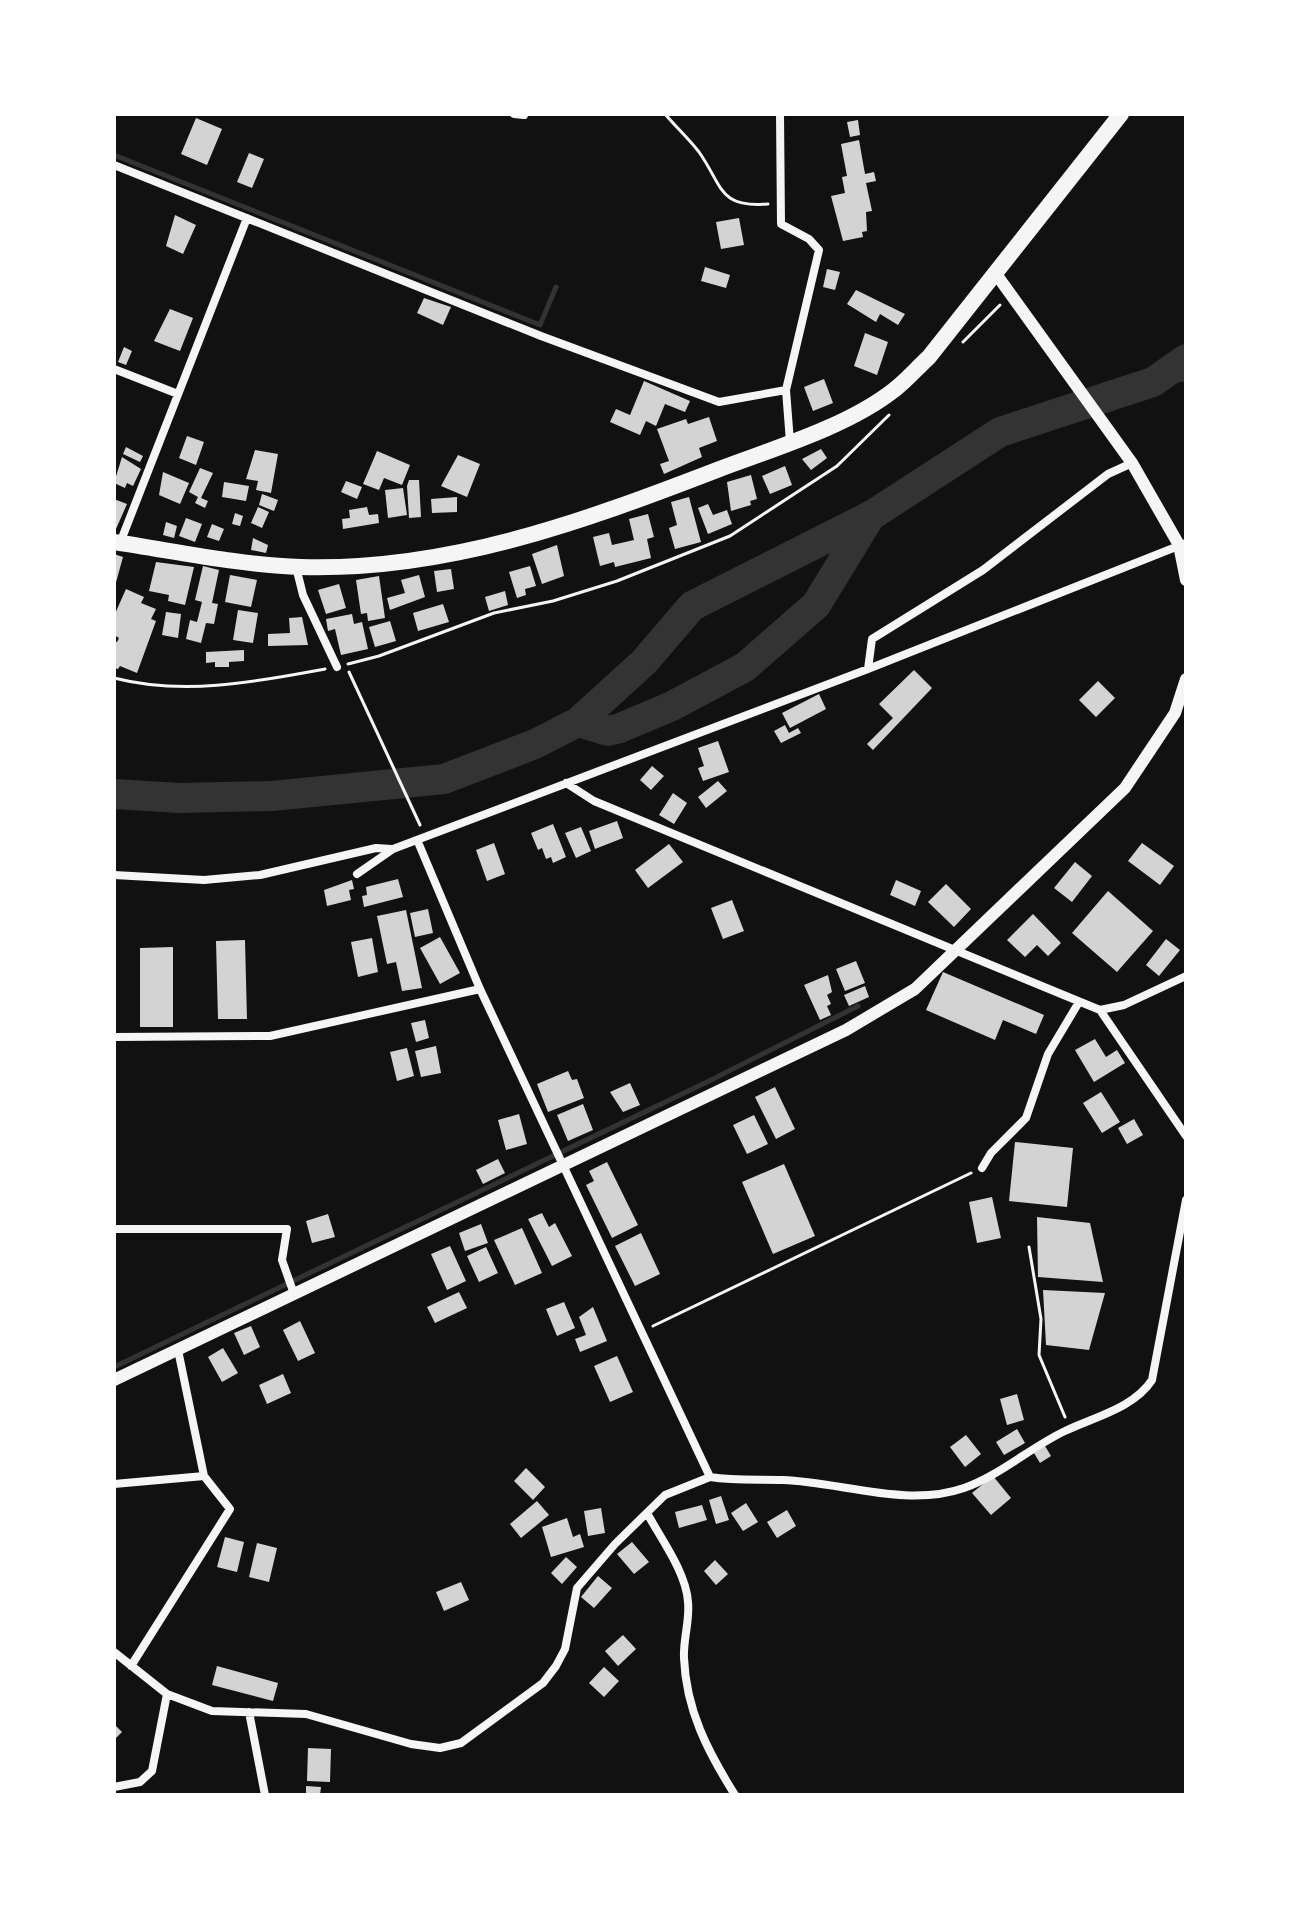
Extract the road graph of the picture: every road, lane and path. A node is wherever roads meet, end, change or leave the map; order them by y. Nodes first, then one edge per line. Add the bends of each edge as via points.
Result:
1 (665, 114) edge
2 (780, 114) edge
3 (1121, 114) edge
4 (114, 165) edge
5 (781, 202) junction
6 (247, 218) junction
7 (996, 274) junction
8 (114, 369) edge
9 (786, 390) junction
10 (178, 394) junction
11 (790, 442) junction
12 (1132, 463) junction
13 (837, 466) dead end
14 (117, 542) edge
15 (1183, 544) edge
16 (296, 567) junction
17 (1186, 580) edge
18 (341, 666) junction
19 (868, 669) junction
20 (114, 678) edge
21 (1186, 679) edge
22 (1186, 694) edge
23 (1175, 713) junction
24 (566, 783) junction
25 (423, 830) dead end
26 (418, 842) junction
27 (393, 849) junction
28 (357, 874) dead end
29 (114, 875) edge
30 (956, 952) junction
31 (1186, 976) edge
32 (480, 989) junction
33 (1079, 1002) junction
34 (1100, 1010) junction
35 (114, 1037) edge
36 (1186, 1136) edge
37 (562, 1166) junction
38 (982, 1168) joint
39 (1186, 1200) edge
40 (114, 1229) edge
41 (1029, 1247) dead end
42 (294, 1294) junction
43 (643, 1330) junction
44 (178, 1350) junction
45 (114, 1380) edge
46 (1069, 1429) junction
47 (204, 1476) junction
48 (710, 1477) junction
49 (114, 1484) edge
50 (647, 1513) junction
51 (114, 1652) edge
52 (131, 1666) junction
53 (167, 1694) junction
54 (249, 1712) junction
55 (114, 1787) edge
56 (265, 1795) edge
57 (735, 1795) edge

1 - 5 path via 698,150 720,193 749,205
2 - 5 street
3 - 7 main road
4 - 6 street
5 - 9 street via 781,224 819,250
6 - 9 street via 719,402
6 - 10 street
7 - 11 main road via 929,357 893,391
7 - 12 street
8 - 10 street
9 - 11 street
10 - 14 street
11 - 16 main road via 558,530 472,552 394,564
12 - 15 street
12 - 19 street via 1108,474 983,570 872,639
13 - 18 path via 730,536 666,562
14 - 16 main road
15 - 17 street
15 - 19 street
16 - 18 street via 303,595
18 - 20 path via 246,684 173,688
18 - 25 path
19 - 24 street
21 - 23 street
22 - 23 street
23 - 30 street via 1125,788
24 - 26 street
24 - 30 street via 594,801
26 - 27 street
26 - 32 street
27 - 28 street
27 - 29 street via 376,848 260,875 204,880
30 - 33 street
30 - 37 street via 915,989 846,1030
31 - 34 street via 1124,1005
32 - 35 street via 270,1036
32 - 37 street
33 - 34 street
33 - 38 street via 1048,1054 1026,1118
34 - 36 street
37 - 42 street
37 - 43 street
38 - 43 path
39 - 46 street via 1152,1380 1141,1396
40 - 42 street via 287,1229 282,1260
41 - 46 path via 1041,1319 1039,1355
42 - 44 street
43 - 48 street
44 - 45 street
44 - 47 street
46 - 48 street via 966,1487 942,1493
47 - 49 street
47 - 52 street via 230,1509
48 - 50 street via 665,1495
50 - 54 street via 577,1588 565,1649 543,1683 461,1743 440,1748 411,1744 326,1717
50 - 57 street via 684,1582 688,1699 703,1739
51 - 52 street
52 - 53 street
53 - 54 street via 212,1711
53 - 55 street via 152,1771 140,1782
54 - 56 street

